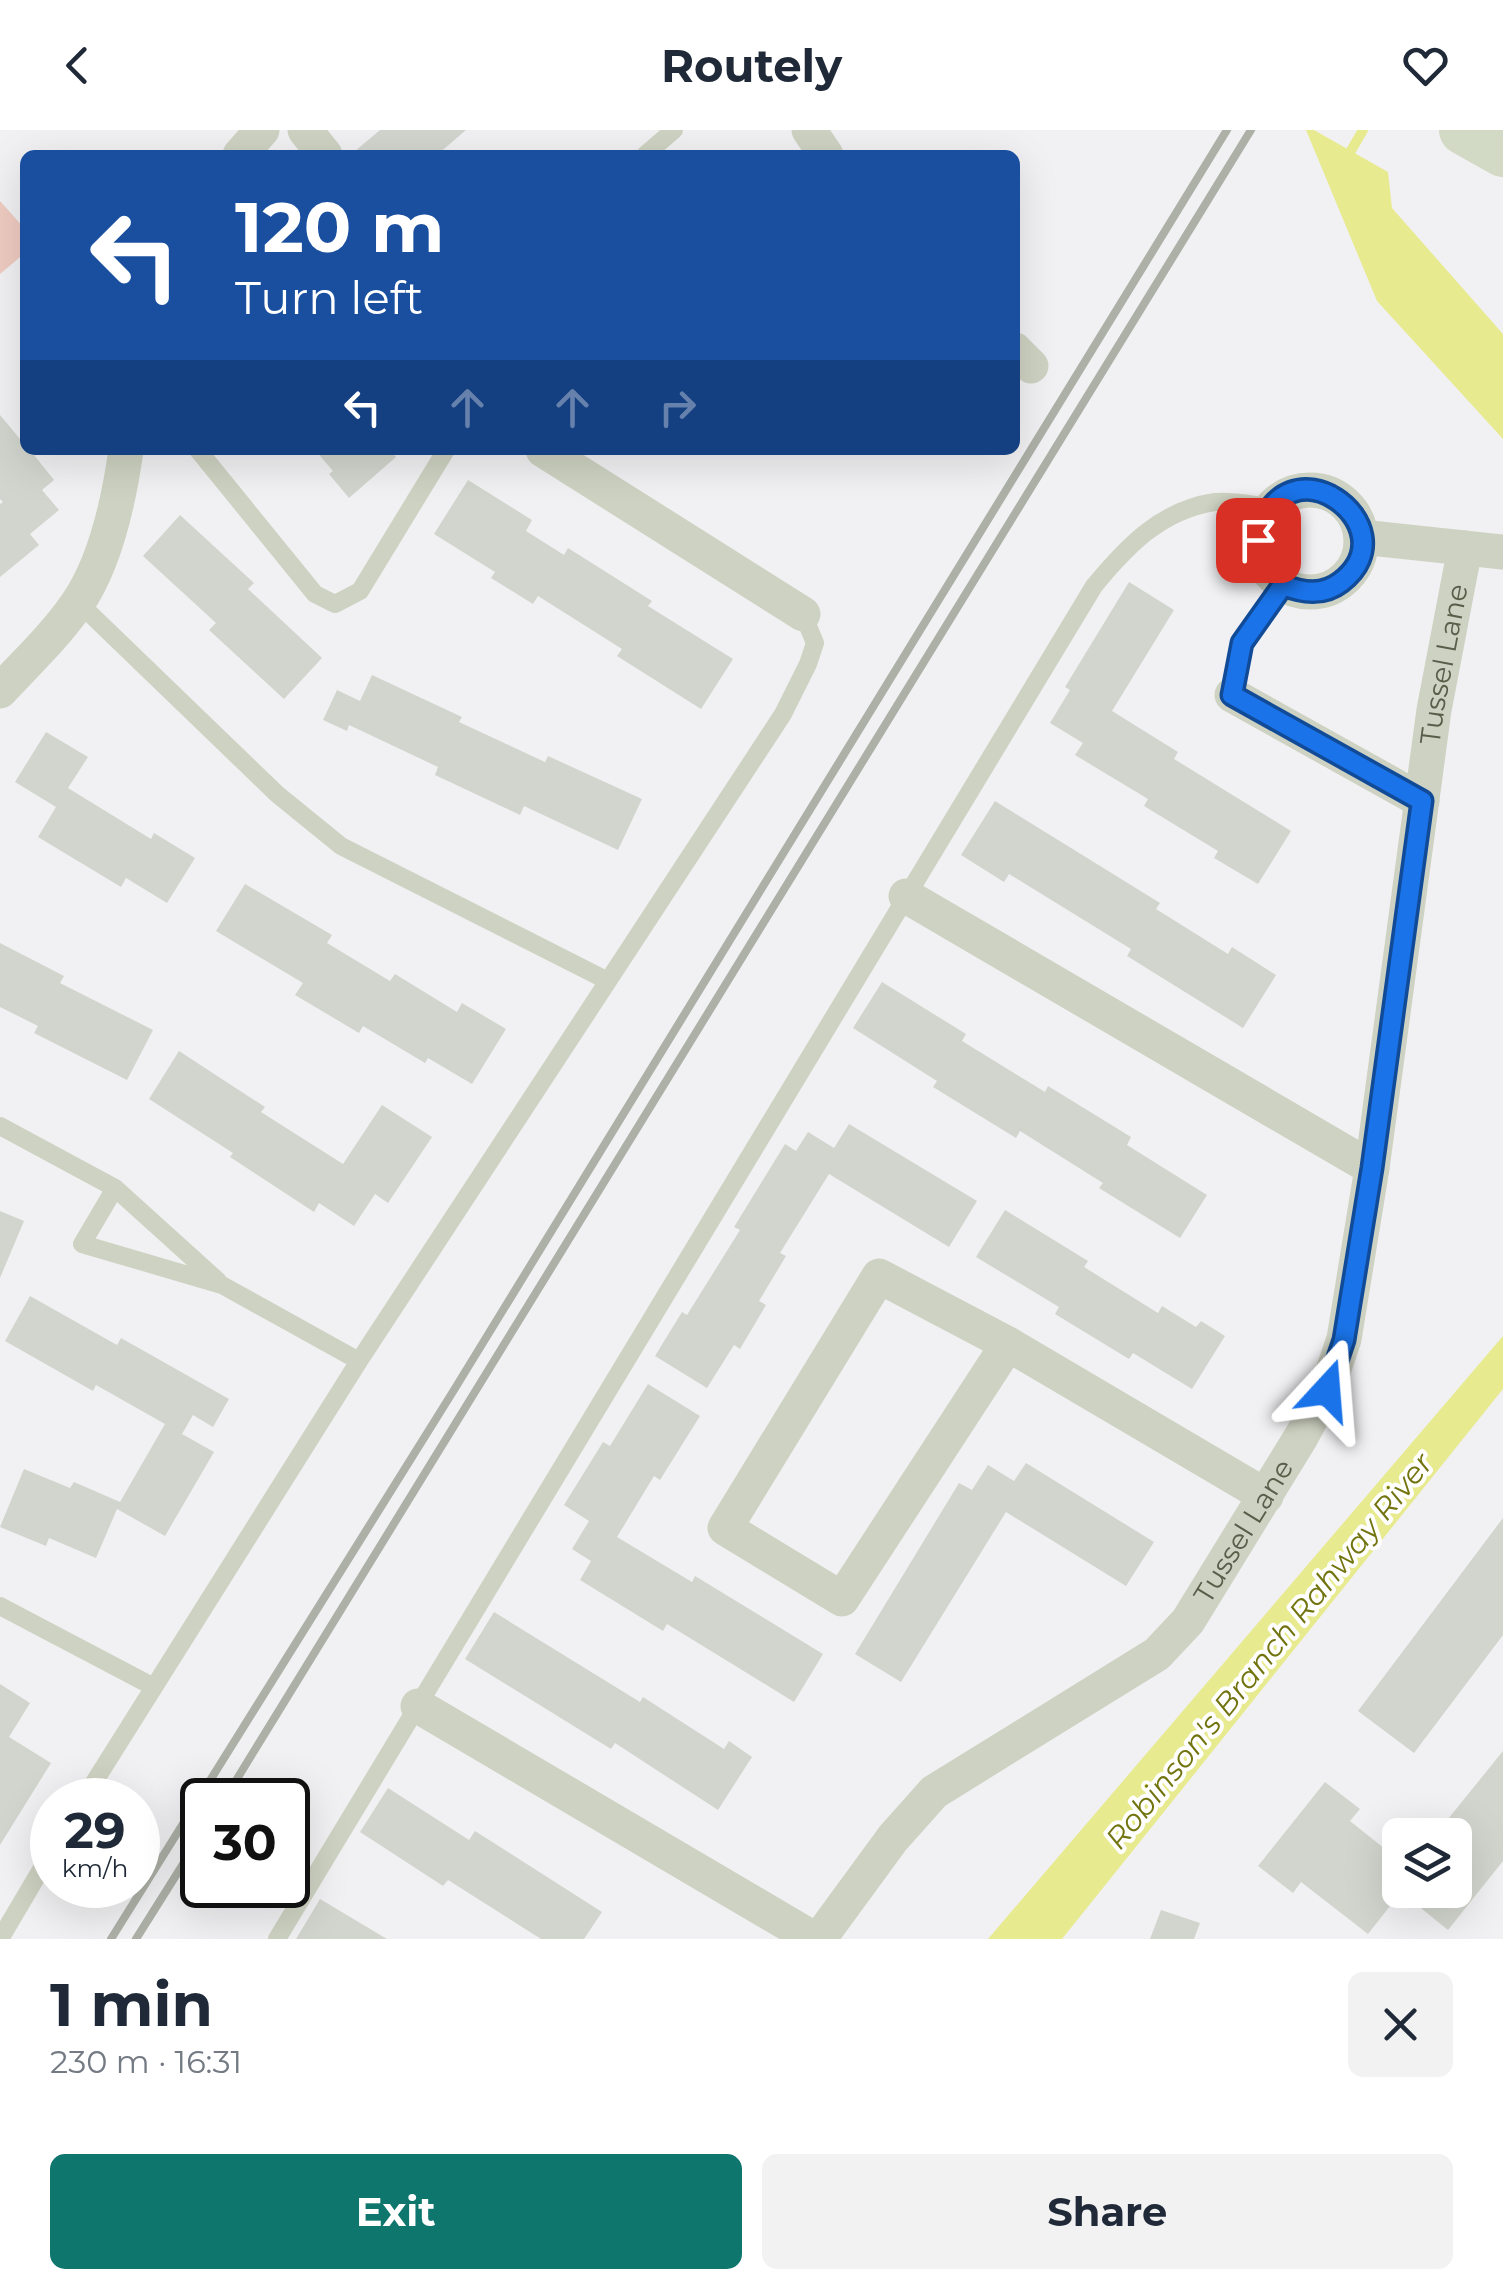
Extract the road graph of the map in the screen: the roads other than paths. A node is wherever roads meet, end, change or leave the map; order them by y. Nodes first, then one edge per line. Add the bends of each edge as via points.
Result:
1 (262, 130) edge
2 (306, 130) edge
3 (674, 130) edge
4 (244, 150) edge
5 (321, 150) edge
6 (651, 150) edge
7 (125, 455) edge
8 (202, 455) edge
9 (443, 455) edge
10 (551, 455) edge
11 (1270, 507) junction
12 (1361, 537) junction
13 (1464, 548) junction
14 (1503, 552) edge
15 (1283, 585) junction
16 (78, 602) junction
17 (803, 614) joint
18 (0, 691) edge
19 (1232, 695) joint
20 (1422, 801) junction
21 (906, 896) junction
22 (606, 980) junction
23 (0, 1126) edge
24 (1372, 1168) junction
25 (115, 1188) junction
26 (222, 1285) junction
27 (1008, 1344) junction
28 (358, 1361) junction
29 (1266, 1496) junction
30 (0, 1606) edge
31 (152, 1686) junction
32 (418, 1706) junction
33 (96, 1778) edge
34 (30, 1888) edge
35 (0, 1939) edge
36 (277, 1939) edge
37 (817, 1939) edge

1 - 4 street
2 - 5 street
3 - 6 lane
7 - 16 street via 110,523
8 - 9 lane via 314,594 336,604 360,591
10 - 17 street
11 - 12 street via 1302,490 1320,490 1350,508
11 - 15 street via 1258,540 1260,558
11 - 21 lane via 1217,502 1166,517 1129,544 1094,586
12 - 13 street
12 - 15 street via 1355,566 1332,588 1300,592
13 - 14 street
13 - 20 street, Tussel Lane
15 - 19 lane via 1242,643
16 - 18 street
16 - 22 lane via 277,794 341,846
17 - 22 lane via 815,643 782,714
19 - 20 street
20 - 24 street, Tussel Lane
21 - 24 street
21 - 32 lane
22 - 28 lane
23 - 25 lane
24 - 29 street, Tussel Lane via 1344,1340 1327,1390
25 - 26 lane
25 - 26 lane via 82,1244
26 - 28 lane
27 - 27 street via 879,1276 725,1528 842,1599
27 - 29 street
28 - 31 lane
29 - 37 street, Tussel Lane via 1188,1621 1157,1654 934,1792
30 - 31 lane
31 - 33 lane
32 - 36 lane
32 - 37 street
34 - 35 lane

